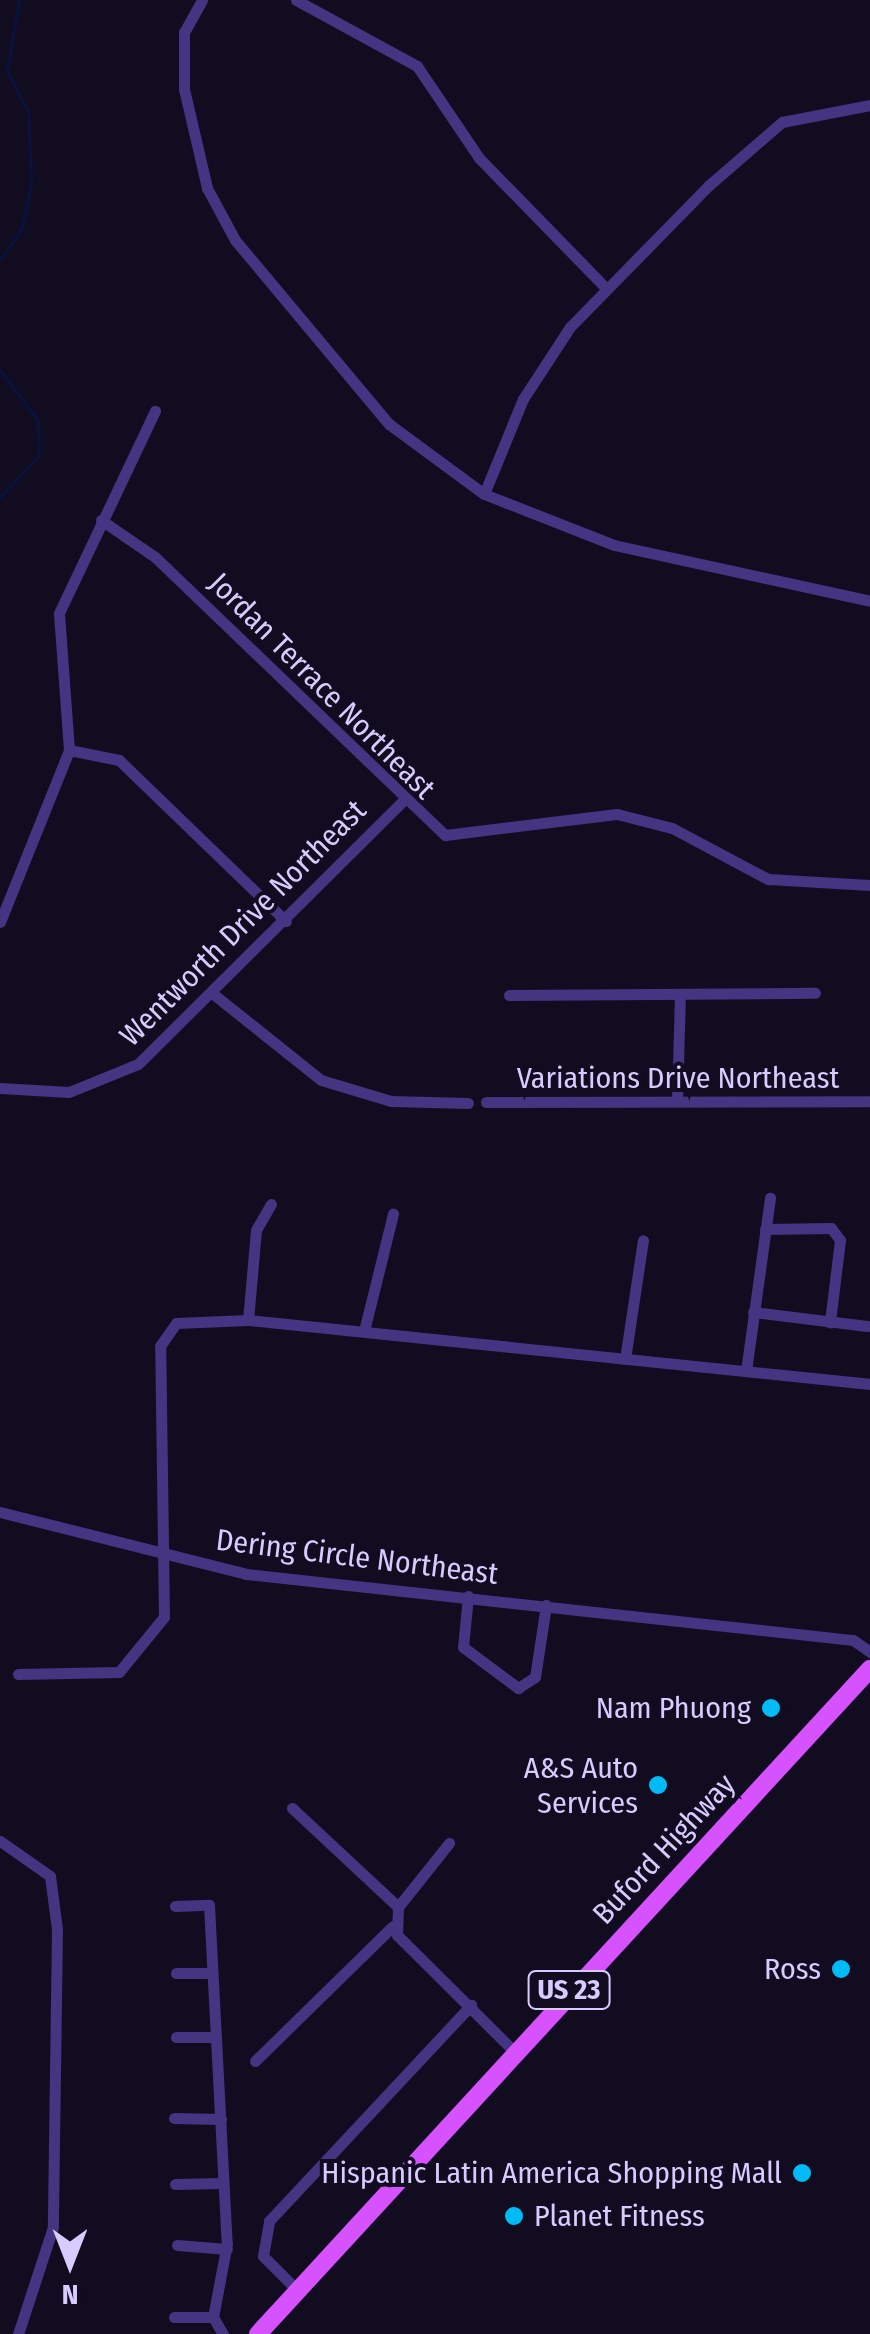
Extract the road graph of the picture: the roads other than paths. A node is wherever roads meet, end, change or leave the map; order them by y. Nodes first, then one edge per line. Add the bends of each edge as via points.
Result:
1 (202, 0) edge
2 (296, 0) edge
3 (870, 105) edge
4 (607, 289) junction
5 (155, 411) dead end
6 (484, 494) junction
7 (101, 520) junction
8 (870, 601) edge
9 (69, 750) junction
10 (402, 802) junction
11 (870, 884) edge
12 (286, 921) junction
13 (0, 922) edge
14 (212, 993) junction
15 (814, 993) dead end
16 (509, 995) dead end
17 (680, 995) junction
18 (0, 1088) edge
19 (486, 1102) dead end
20 (677, 1102) junction
21 (870, 1102) edge
22 (468, 1103) dead end
23 (770, 1198) dead end
24 (270, 1204) dead end
25 (393, 1214) dead end
26 (765, 1229) junction
27 (643, 1240) dead end
28 (753, 1312) junction
29 (248, 1320) junction
30 (830, 1322) junction
31 (867, 1326) dead end
32 (364, 1331) junction
33 (625, 1358) junction
34 (746, 1371) junction
35 (870, 1384) edge
36 (0, 1512) edge
37 (168, 1554) junction
38 (468, 1596) junction
39 (546, 1605) junction
40 (870, 1652) edge
41 (870, 1669) edge
42 (18, 1674) dead end
43 (292, 1808) dead end
44 (0, 1841) edge
45 (449, 1844) dead end
46 (175, 1906) dead end
47 (398, 1908) junction
48 (393, 1926) junction
49 (176, 1973) dead end
50 (212, 1974) junction
51 (471, 2005) junction
52 (176, 2036) dead end
53 (216, 2036) junction
54 (513, 2050) junction
55 (256, 2061) dead end
56 (174, 2118) dead end
57 (221, 2119) junction
58 (222, 2183) junction
59 (176, 2184) dead end
60 (177, 2245) dead end
61 (228, 2249) junction
62 (298, 2291) junction
63 (174, 2317) dead end
64 (213, 2317) junction
65 (18, 2334) edge
66 (223, 2334) edge
67 (258, 2334) edge

1 - 6 street via 184,32 184,89 207,188 236,240 389,424
2 - 4 street via 416,66 478,158
3 - 4 street via 782,122
4 - 6 street via 524,398
5 - 7 street
6 - 8 street via 614,546
7 - 9 street via 59,613
7 - 10 street, Jordan Terrace Northeast via 155,557
9 - 12 street via 119,760
9 - 13 street
10 - 11 street, Jordan Terrace Northeast via 445,835 468,839 546,818 618,814 672,828 768,879
10 - 12 street, Wentworth Drive Northeast
12 - 14 street, Wentworth Drive Northeast
14 - 18 street, Wentworth Drive Northeast via 116,1079 69,1092
14 - 22 street via 320,1080 358,1096
15 - 17 street
16 - 17 street
17 - 20 street
19 - 20 street, Variations Drive Northeast
20 - 21 street, Variations Drive Northeast
23 - 26 street
24 - 29 street via 256,1230
25 - 32 street
26 - 28 street
26 - 30 street via 831,1228 840,1240
27 - 33 street
28 - 30 street
28 - 34 street
29 - 32 street
29 - 37 street via 176,1323 162,1338
30 - 31 street
32 - 33 street
33 - 34 street
34 - 35 street
36 - 37 street, Dering Circle Northeast
37 - 38 street, Dering Circle Northeast via 246,1574
37 - 42 street via 164,1616 130,1666
38 - 39 street, Dering Circle Northeast
38 - 39 street via 463,1647 518,1688 535,1677
39 - 40 street, Dering Circle Northeast via 853,1640
41 - 54 main road, Buford Highway / US 23
43 - 47 street
44 - 65 street via 50,1876 57,1930 53,2227
45 - 47 street
46 - 50 street via 209,1905
47 - 48 street
48 - 51 street
48 - 55 street
49 - 50 street
50 - 53 street
51 - 54 street
51 - 62 street via 269,2221 264,2256
52 - 53 street
53 - 57 street
54 - 62 main road, Buford Highway / US 23
56 - 57 street
57 - 58 street
58 - 59 street
58 - 61 street
60 - 61 street
61 - 64 street
62 - 67 main road, Buford Highway / US 23
63 - 64 street
64 - 66 street

